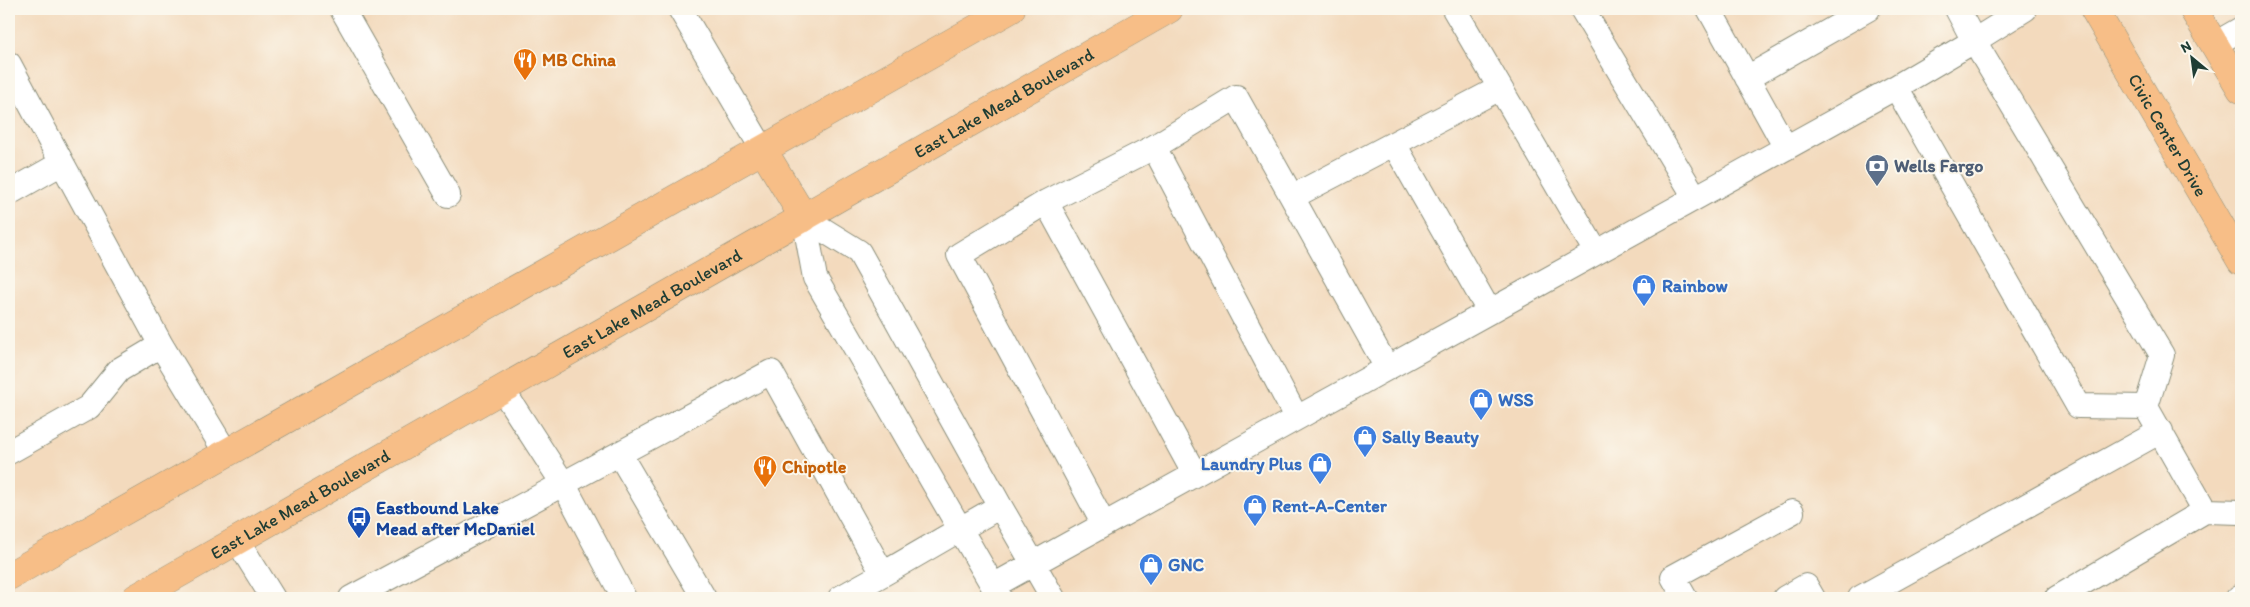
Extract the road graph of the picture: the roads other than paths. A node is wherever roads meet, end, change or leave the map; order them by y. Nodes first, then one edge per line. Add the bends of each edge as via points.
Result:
1 (342, 9) edge
2 (680, 9) edge
3 (1011, 9) edge
4 (1169, 9) edge
5 (1454, 9) edge
6 (1582, 9) edge
7 (1709, 9) edge
8 (1868, 9) edge
9 (1957, 9) edge
10 (2025, 9) edge
11 (2094, 9) edge
12 (2193, 9) edge
13 (2241, 29) edge
14 (1974, 41) junction
15 (2215, 44) junction
16 (9, 64) edge
17 (1747, 78) junction
18 (1896, 87) junction
19 (1500, 88) junction
20 (2241, 89) edge
21 (1394, 144) junction
22 (1154, 147) junction
23 (1786, 148) junction
24 (763, 150) junction
25 (62, 163) junction
26 (9, 193) edge
27 (448, 195) dead end
28 (1292, 197) junction
29 (1695, 197) junction
30 (1046, 202) junction
31 (804, 218) junction
32 (1596, 252) junction
33 (2241, 261) edge
34 (1490, 310) junction
35 (161, 344) junction
36 (1387, 368) junction
37 (502, 389) junction
38 (2146, 407) junction
39 (1296, 417) junction
40 (2160, 431) junction
41 (9, 452) edge
42 (226, 454) junction
43 (620, 455) junction
44 (1194, 473) junction
45 (564, 485) junction
46 (1000, 506) junction
47 (2206, 511) junction
48 (1792, 512) dead end
49 (2241, 512) edge
50 (1103, 523) junction
51 (960, 528) junction
52 (237, 540) junction
53 (1032, 562) junction
54 (883, 574) junction
55 (9, 576) edge
56 (996, 592) edge
57 (2241, 596) edge
58 (136, 598) edge
59 (273, 598) edge
60 (351, 598) edge
61 (624, 598) edge
62 (704, 598) edge
63 (840, 598) edge
64 (1053, 598) edge
65 (1684, 598) edge
66 (1785, 598) edge
67 (1813, 598) edge
68 (1860, 598) edge
69 (2057, 598) edge
70 (2238, 598) edge

1 - 27 lane
2 - 24 lane
3 - 24 main road
4 - 31 main road, East Lake Mead Boulevard
5 - 19 lane
6 - 29 lane
7 - 17 lane
8 - 17 lane
9 - 14 lane
10 - 14 lane
11 - 33 main road, Civic Center Drive
12 - 15 main road
13 - 15 lane
14 - 18 lane
14 - 38 lane via 2162,355
15 - 20 main road
16 - 25 lane
17 - 23 lane
18 - 23 lane
18 - 38 lane via 2078,406
19 - 21 lane
19 - 32 lane
21 - 28 lane
21 - 34 lane
22 - 28 lane via 1236,97
22 - 30 lane
22 - 39 lane
23 - 29 lane
24 - 31 main road
24 - 42 main road
25 - 26 lane
25 - 35 lane
28 - 36 lane
29 - 32 lane
30 - 44 lane
30 - 50 lane via 959,255
31 - 37 main road, East Lake Mead Boulevard
31 - 46 lane via 859,252
31 - 51 lane via 814,278
32 - 34 lane
34 - 36 lane
35 - 41 lane via 119,370 89,407
35 - 42 lane
36 - 39 lane
37 - 45 lane
37 - 52 main road, East Lake Mead Boulevard
38 - 40 lane
39 - 44 lane
40 - 47 lane
40 - 68 lane
42 - 55 main road
43 - 45 lane
43 - 54 lane via 771,372
43 - 62 lane
44 - 50 lane
45 - 60 lane
45 - 61 lane
46 - 51 lane
46 - 53 lane
47 - 49 lane
47 - 69 lane
48 - 65 lane via 1672,577
50 - 53 lane
51 - 54 lane
51 - 56 lane
52 - 58 main road, East Lake Mead Boulevard
52 - 59 lane
53 - 56 lane
53 - 64 lane
54 - 63 lane
57 - 70 lane
66 - 67 lane via 1806,586

